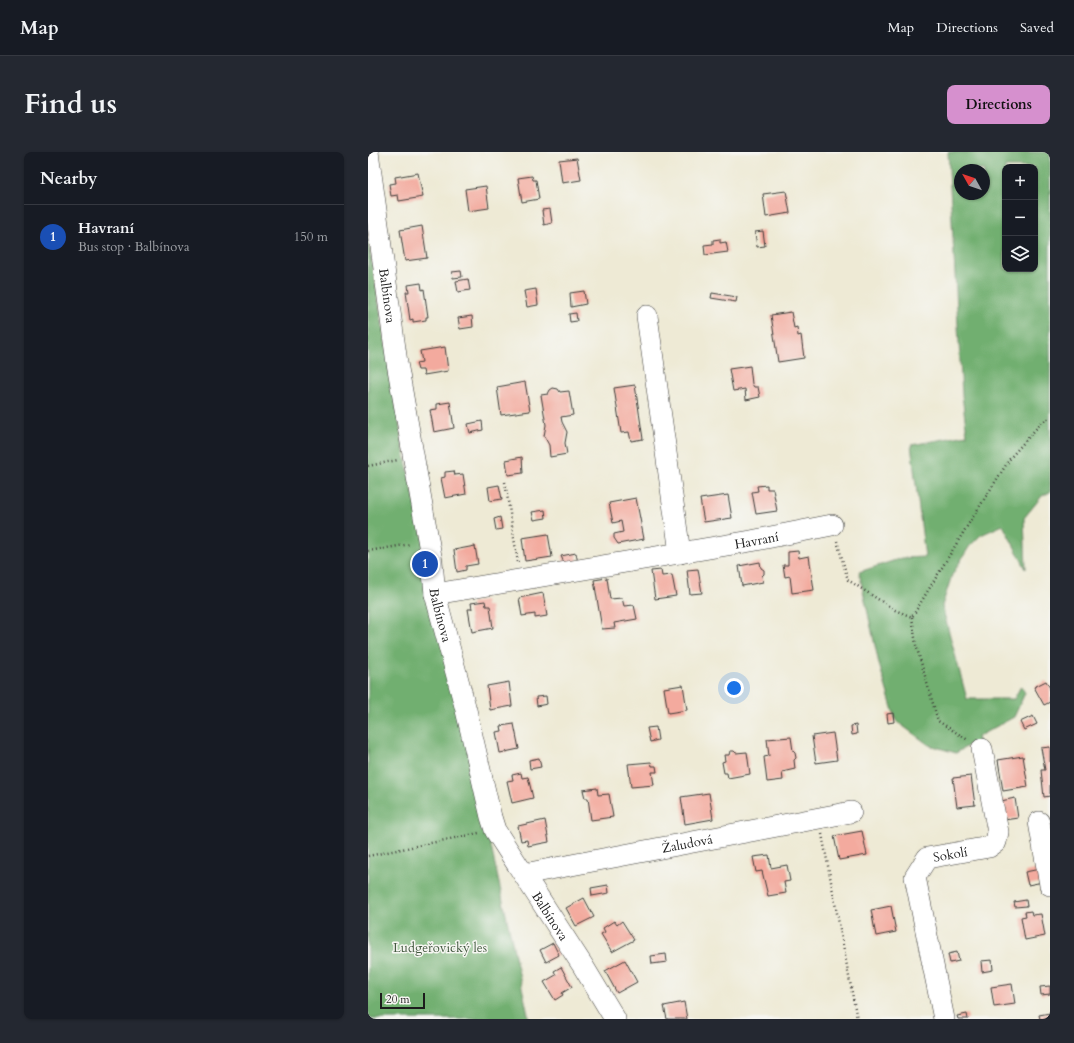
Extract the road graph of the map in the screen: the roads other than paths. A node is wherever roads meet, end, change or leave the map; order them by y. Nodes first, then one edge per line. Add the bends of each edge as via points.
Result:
1 (368, 152) edge
2 (647, 316) dead end
3 (832, 525) road end
4 (680, 553) junction
5 (435, 594) junction
6 (982, 749) road end
7 (851, 812) dead end
8 (1039, 822) dead end
9 (524, 874) junction
10 (1050, 884) edge
11 (614, 1019) edge
12 (944, 1019) edge

1 - 5 street, Balbínova via 397,363 432,562
2 - 4 street
3 - 4 street, Havraní
4 - 5 street, Havraní
5 - 9 street, Balbínova via 495,830
6 - 12 street, Sokolí via 998,832 996,842 989,847 927,858 915,877
7 - 9 street, Žaludová
8 - 10 street
9 - 11 street, Balbínova

